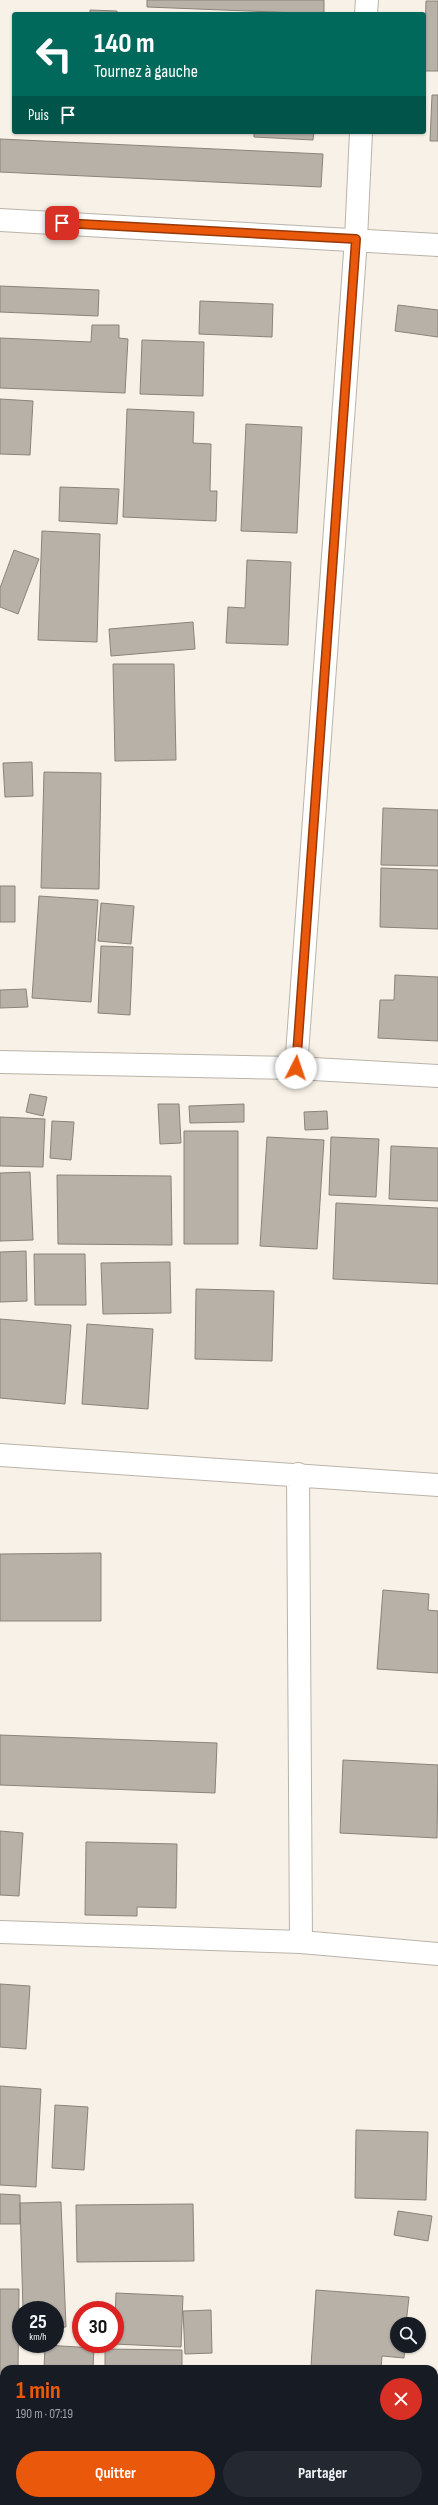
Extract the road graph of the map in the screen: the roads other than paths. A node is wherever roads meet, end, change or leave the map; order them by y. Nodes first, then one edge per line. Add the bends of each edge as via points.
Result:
1 (367, 0) edge
2 (366, 12) edge
3 (361, 134) edge
4 (0, 220) edge
5 (356, 239) junction
6 (438, 245) edge
7 (0, 1062) edge
8 (296, 1068) junction
9 (438, 1076) edge
10 (0, 1455) edge
11 (298, 1474) junction
12 (438, 1485) edge
13 (0, 1932) edge
14 (301, 1942) junction
15 (438, 1954) edge

1 - 2 street
3 - 5 street
4 - 5 street
5 - 6 street
5 - 8 street
7 - 8 street
8 - 9 street
10 - 11 street
11 - 12 street
11 - 14 street
13 - 14 street
14 - 15 street

